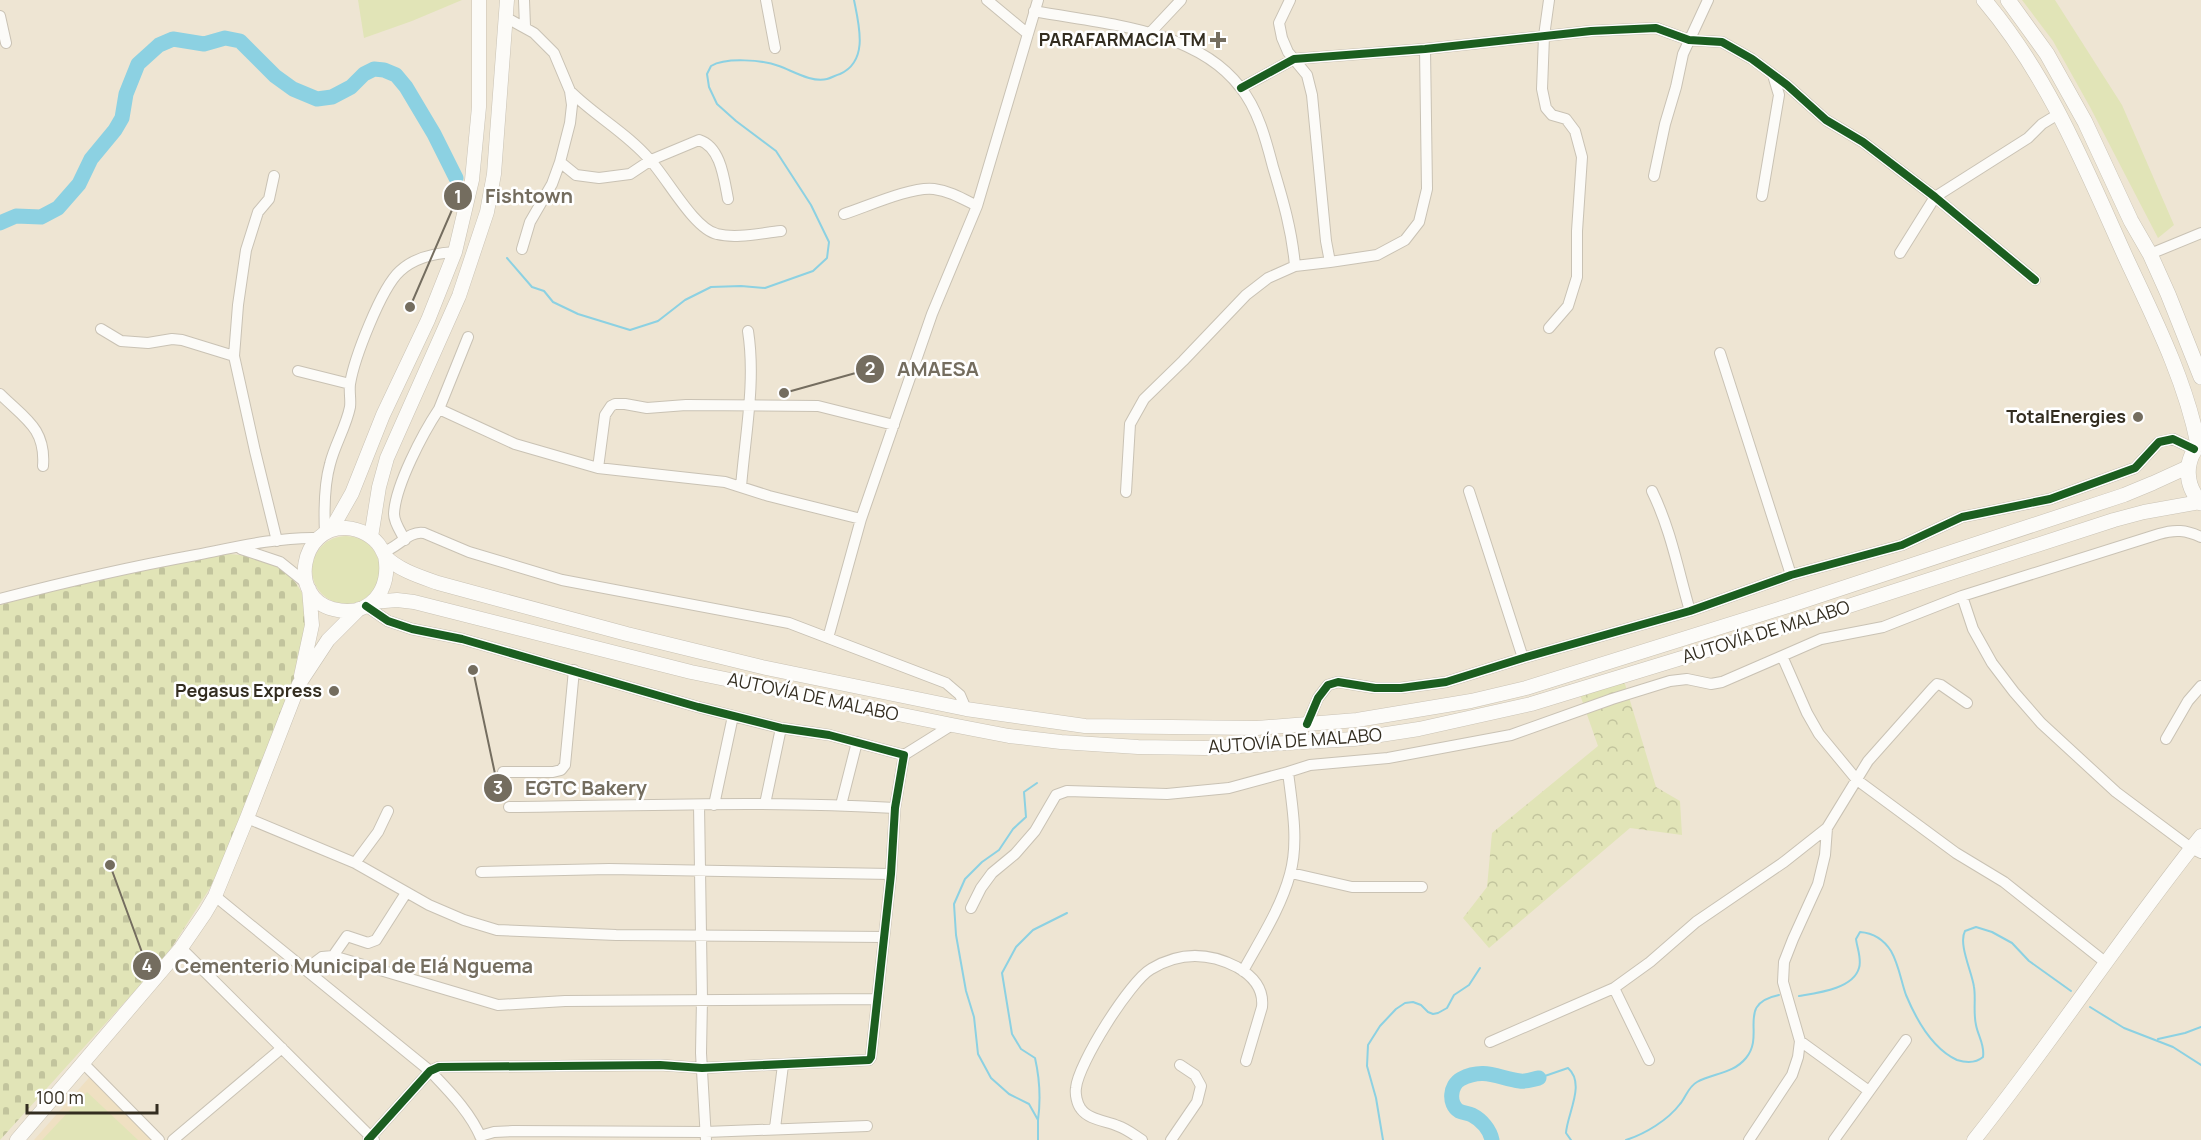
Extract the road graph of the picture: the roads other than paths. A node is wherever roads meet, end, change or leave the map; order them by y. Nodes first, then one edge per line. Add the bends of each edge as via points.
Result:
1 (479, 0) edge
2 (507, 0) edge
3 (524, 0) edge
4 (766, 0) edge
5 (987, 0) edge
6 (1181, 0) edge
7 (1290, 0) edge
8 (1549, 0) edge
9 (1708, 0) edge
10 (1984, 0) edge
11 (2008, 0) edge
12 (1036, 5) edge
13 (0, 16) edge
14 (507, 18) junction
15 (525, 26) junction
16 (1150, 33) junction
17 (1028, 34) junction
18 (1544, 36) junction
19 (1689, 40) junction
20 (6, 43) dead end
21 (775, 48) dead end
22 (1425, 48) junction
23 (1294, 58) junction
24 (1773, 75) junction
25 (1241, 88) junction
26 (570, 91) junction
27 (2060, 113) junction
28 (651, 160) junction
29 (560, 162) junction
30 (274, 176) dead end
31 (1654, 176) dead end
32 (1762, 196) dead end
33 (1935, 197) junction
34 (728, 199) dead end
35 (977, 206) junction
36 (844, 214) dead end
37 (781, 231) dead end
38 (2201, 234) edge
39 (522, 249) dead end
40 (455, 252) junction
41 (1900, 253) dead end
42 (2150, 254) junction
43 (1330, 262) junction
44 (1295, 266) junction
45 (2035, 280) dead end
46 (101, 328) dead end
47 (1549, 328) dead end
48 (748, 331) dead end
49 (468, 337) dead end
50 (1720, 354) dead end
51 (234, 356) junction
52 (298, 371) dead end
53 (2201, 376) edge
54 (350, 384) junction
55 (0, 394) edge
56 (748, 406) junction
57 (439, 409) junction
58 (894, 425) junction
59 (2198, 445) edge
60 (43, 466) dead end
61 (2188, 467) junction
62 (598, 468) junction
63 (741, 487) junction
64 (1469, 491) dead end
65 (1652, 491) dead end
66 (1126, 492) dead end
67 (2200, 502) edge
68 (861, 519) junction
69 (325, 534) junction
70 (371, 537) junction
71 (2201, 537) edge
72 (405, 540) junction
73 (277, 541) junction
74 (235, 547) junction
75 (384, 554) junction
76 (1791, 575) junction
77 (307, 586) junction
78 (1962, 596) junction
79 (0, 599) edge
80 (366, 606) junction
81 (1690, 611) junction
82 (828, 638) junction
83 (1782, 656) junction
84 (1523, 658) junction
85 (574, 670) junction
86 (299, 684) junction
87 (2201, 686) edge
88 (1967, 703) dead end
89 (966, 709) junction
90 (733, 716) junction
91 (1306, 724) junction
92 (952, 726) junction
93 (781, 728) junction
94 (2166, 739) dead end
95 (857, 742) junction
96 (904, 755) junction
97 (503, 771) dead end
98 (1288, 772) junction
99 (1857, 780) junction
100 (765, 804) junction
101 (699, 805) junction
102 (714, 805) junction
103 (841, 805) junction
104 (509, 807) dead end
105 (895, 808) junction
106 (388, 812) dead end
107 (247, 818) junction
108 (1827, 828) junction
109 (2201, 836) edge
110 (2196, 850) edge
111 (355, 863) junction
112 (699, 870) junction
113 (481, 872) dead end
114 (1291, 873) junction
115 (891, 874) junction
116 (1422, 887) dead end
117 (406, 893) junction
118 (215, 896) junction
119 (971, 908) dead end
120 (701, 934) junction
121 (884, 937) junction
122 (181, 948) junction
123 (333, 956) junction
124 (2105, 962) junction
125 (306, 969) junction
126 (1243, 970) junction
127 (1614, 988) junction
128 (702, 999) junction
129 (876, 999) junction
130 (1906, 1040) dead end
131 (1800, 1041) junction
132 (1490, 1042) dead end
133 (282, 1048) junction
134 (1649, 1059) dead end
135 (1246, 1061) dead end
136 (84, 1064) junction
137 (783, 1065) junction
138 (1180, 1065) dead end
139 (702, 1068) junction
140 (430, 1071) junction
141 (1869, 1091) junction
142 (867, 1126) dead end
143 (775, 1128) junction
144 (705, 1136) edge
145 (481, 1138) edge
146 (371, 1139) edge
147 (17, 1140) edge
148 (159, 1140) edge
149 (172, 1140) edge
150 (1142, 1140) edge
151 (1171, 1140) edge
152 (1749, 1140) edge
153 (1834, 1140) edge
154 (1974, 1140) edge

1 - 40 main road via 479,106 472,180
2 - 14 main road
3 - 15 street
4 - 21 street
5 - 17 street
6 - 16 street
7 - 23 street via 1279,23 1282,38
8 - 18 street
9 - 19 street
10 - 27 highway via 2032,64
11 - 42 highway via 2046,54 2085,122
12 - 16 street
12 - 17 street
13 - 20 street
14 - 15 street
14 - 70 main road via 494,174 487,212 459,296 387,458
15 - 26 street via 554,53
16 - 25 street via 1186,45 1214,61
17 - 35 street
18 - 19 street via 1656,28
18 - 22 street
18 - 47 street via 1542,89 1546,108 1552,115 1566,119 1575,131 1582,157 1577,277 1568,306
19 - 24 street via 1722,42
19 - 31 street
22 - 23 street
22 - 43 street via 1427,189 1419,222 1405,240 1377,255
23 - 25 street
23 - 43 street via 1307,75 1312,95
24 - 32 street via 1779,95
24 - 33 street via 1826,120 1863,142
25 - 44 street via 1255,111 1271,158 1293,238
26 - 28 street
26 - 29 street via 570,123
27 - 33 street
27 - 59 highway via 2164,342
28 - 29 street via 630,174 599,178 576,175
28 - 34 street via 699,140 706,143 715,152
28 - 37 street via 702,227 731,236
29 - 39 street via 530,222
30 - 51 street via 269,199 258,212 246,250
33 - 41 street
33 - 45 street
35 - 36 street via 932,188 918,189
35 - 58 street via 932,314
38 - 42 street
40 - 54 street via 410,263 389,284 366,332
40 - 69 main road via 352,493
42 - 53 highway
43 - 44 street
44 - 66 street via 1268,278 1246,295 1144,399 1130,424
46 - 51 street via 121,340 182,340
48 - 56 street
49 - 57 street
50 - 76 street
51 - 73 street
52 - 54 street
54 - 69 street via 350,405 329,466
55 - 60 street via 37,431 43,447
56 - 58 street via 818,406
56 - 62 street via 611,406 605,415
56 - 63 street
57 - 62 street via 515,444
57 - 72 street via 418,444 397,502 394,517
58 - 68 street
59 - 61 highway
59 - 76 street via 2173,439 2159,442 2135,468 2114,476 2050,499 1962,517 1902,545
61 - 67 highway via 2190,486
61 - 91 main road, AUTOVÍA DE MALABO via 2113,498 1526,688 1368,718
62 - 63 street
63 - 68 street
64 - 84 street
65 - 81 street via 1673,542
67 - 92 main road, AUTOVÍA DE MALABO via 2114,520 1531,704 1419,729 1354,739 1205,748 1061,742
68 - 82 street
69 - 70 main road via 352,529
69 - 73 street
69 - 77 main road via 310,547 305,558
70 - 75 main road
71 - 78 street via 2167,531
72 - 75 street
72 - 82 street via 411,534 424,533 469,552 562,580 777,620
73 - 74 street
74 - 77 street via 280,562
74 - 79 street
75 - 80 main road via 386,581
75 - 89 main road, AUTOVÍA DE MALABO via 414,575 438,583 627,634
76 - 81 street
77 - 80 main road via 330,609 345,612
77 - 86 main road via 312,625
78 - 83 street via 1883,627 1821,639
78 - 110 street via 1973,629 1992,663 2027,708 2116,792
80 - 85 street via 388,621 412,629
80 - 86 main road via 328,640
80 - 92 main road, AUTOVÍA DE MALABO via 397,600 414,602 691,672
81 - 84 street
82 - 89 street via 946,683 960,695
83 - 98 street via 1722,682 1670,681 1511,735 1388,758 1310,765
83 - 99 street via 1819,734
84 - 91 street via 1446,682 1414,687 1375,688 1338,682 1328,685
85 - 90 street
85 - 97 street via 565,765 553,772
86 - 107 main road
87 - 94 street
88 - 99 street via 1937,684 1887,738
89 - 91 main road, AUTOVÍA DE MALABO via 1085,726 1246,728
90 - 93 street
90 - 102 street
92 - 96 street
93 - 95 street
93 - 100 street
95 - 96 street
95 - 103 street
96 - 105 street
98 - 114 street via 1293,819
98 - 119 street via 1229,788 1167,794 1067,791 1056,795 1035,831 992,873
99 - 108 street
99 - 124 street via 1956,853 2004,882
100 - 102 street
100 - 103 street
101 - 102 street
101 - 104 street
101 - 112 street
103 - 105 street
105 - 115 street
106 - 111 street
107 - 111 street
107 - 118 main road
108 - 127 street via 1695,922
108 - 131 street via 1826,855 1818,884 1784,962 1783,982
109 - 110 main road
110 - 124 main road
111 - 117 street
112 - 113 street
112 - 115 street
112 - 120 street
114 - 116 street via 1352,887
114 - 126 street via 1281,900
115 - 121 street
117 - 120 street via 464,920 497,930
117 - 123 street via 376,940 368,943 347,936
118 - 122 main road
118 - 125 street
120 - 121 street
120 - 128 street
121 - 129 street
122 - 133 street
122 - 136 main road
123 - 125 street via 322,957
123 - 128 street via 498,1005
124 - 154 main road
125 - 140 street
126 - 135 street via 1257,983 1263,998
126 - 150 street via 1204,955 1178,957 1149,970 1120,1003 1083,1066 1075,1089 1081,1110
127 - 132 street
127 - 134 street
128 - 129 street
128 - 139 street
129 - 137 street via 868,1060
130 - 141 street
131 - 141 street
131 - 152 street via 1792,1075
133 - 146 street
133 - 149 street
136 - 147 main road
136 - 148 street
137 - 139 street
137 - 143 street
138 - 151 street via 1195,1075 1201,1086 1197,1102
139 - 140 street via 460,1065
139 - 144 street
140 - 145 street via 454,1097
140 - 146 street
141 - 153 street
142 - 143 street
143 - 144 street
144 - 145 street via 513,1131 494,1132

